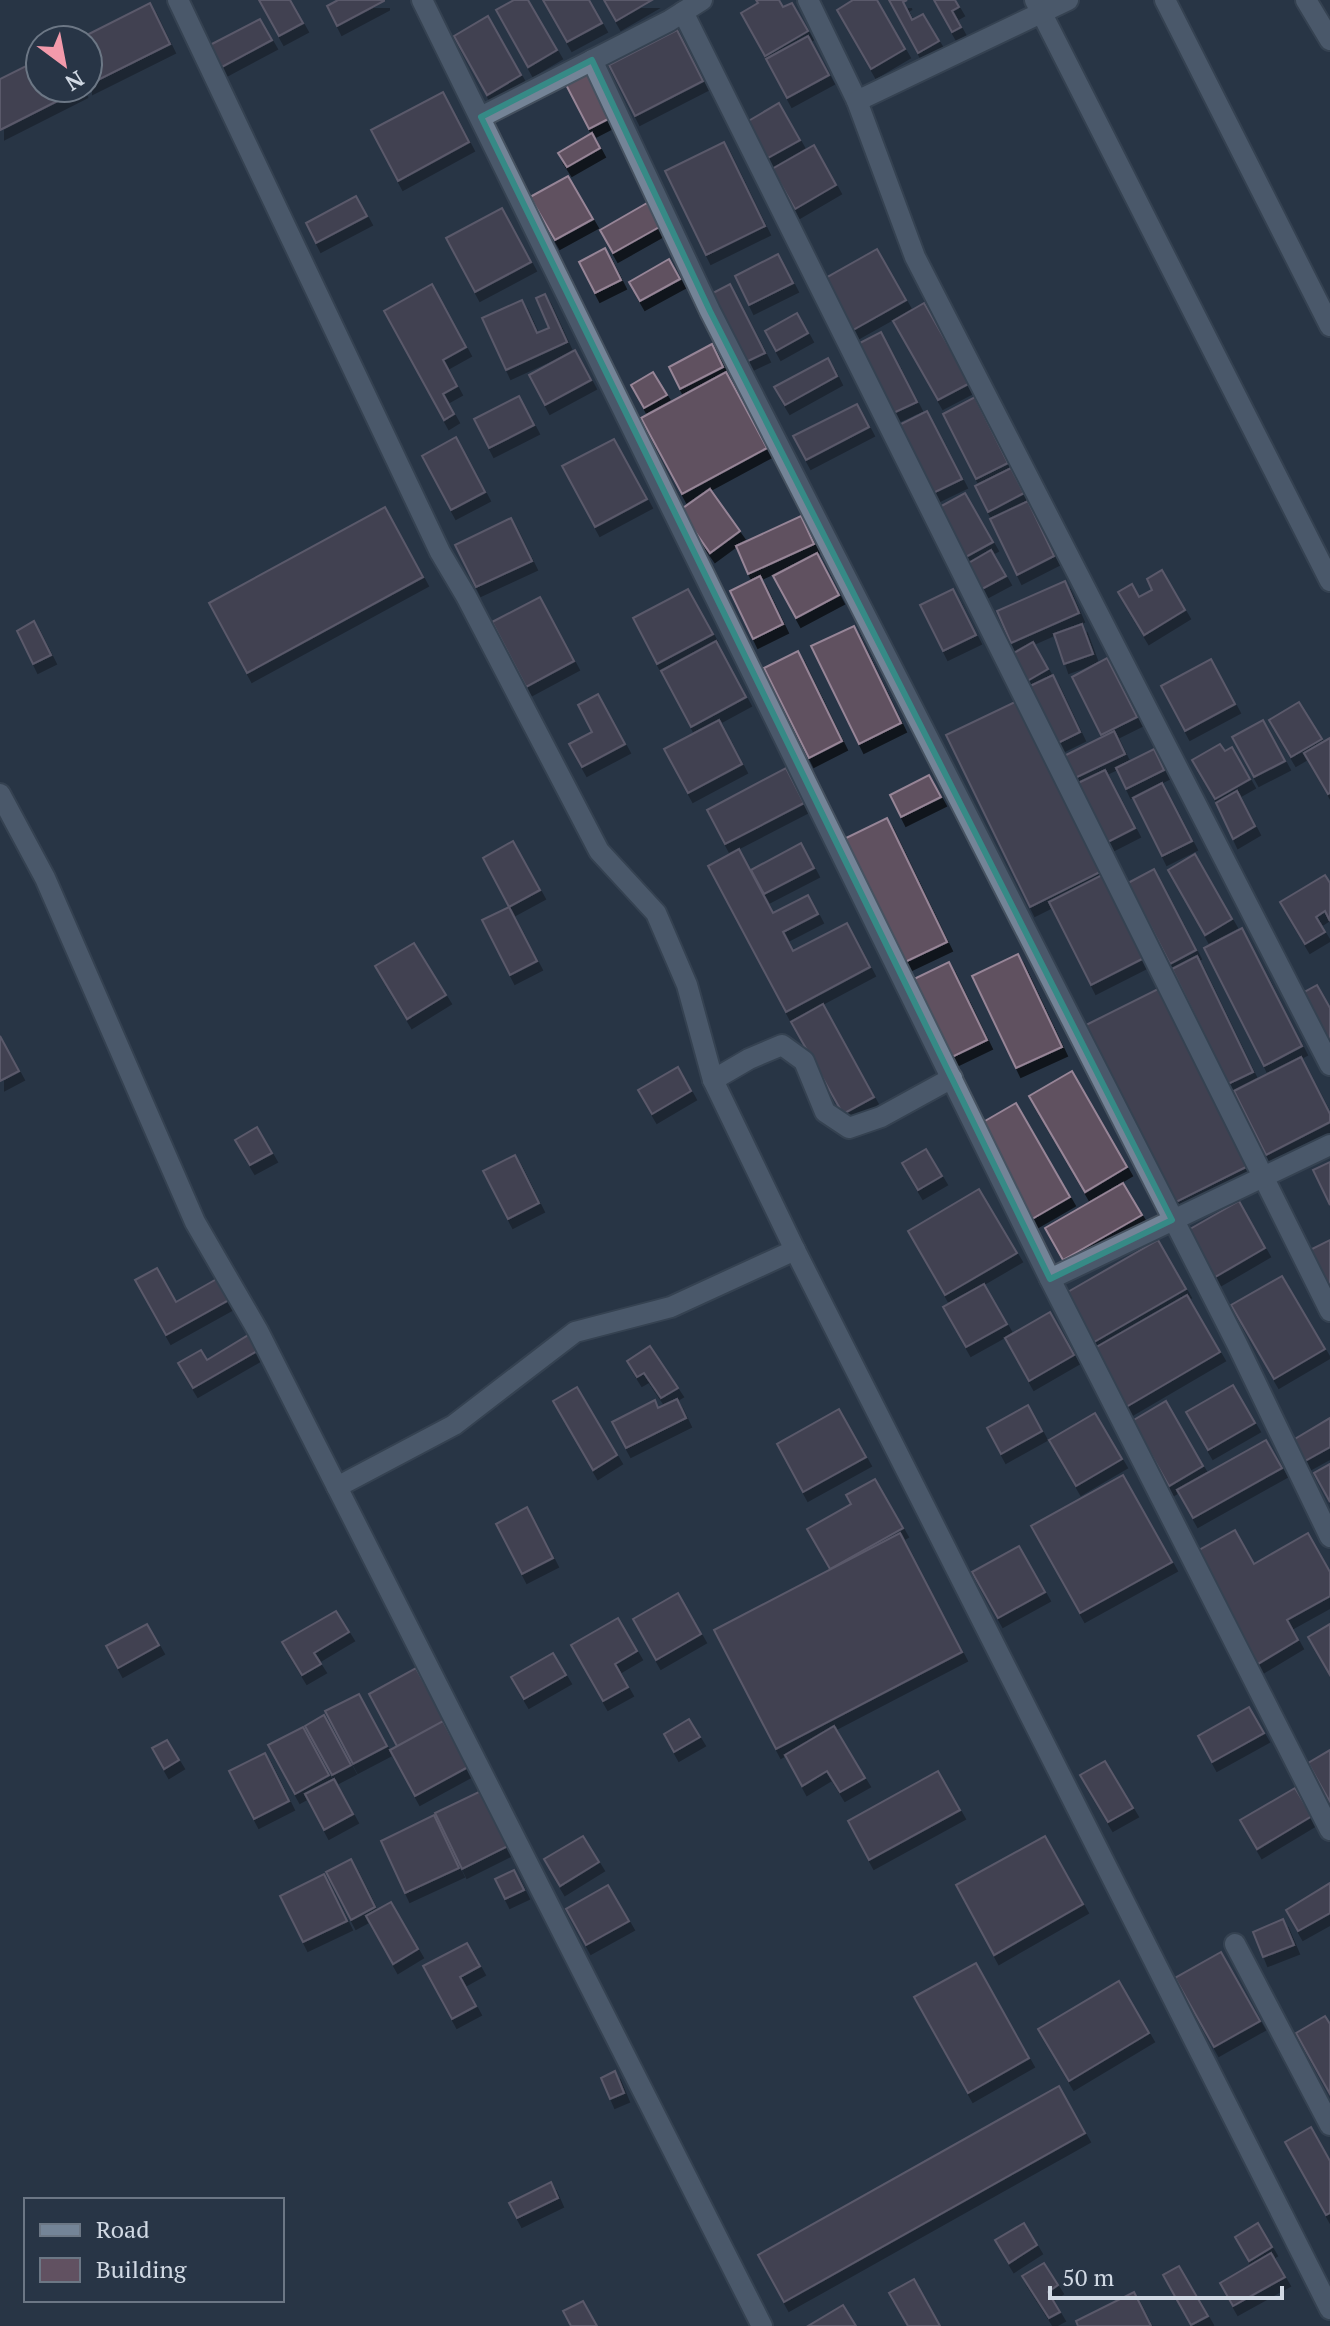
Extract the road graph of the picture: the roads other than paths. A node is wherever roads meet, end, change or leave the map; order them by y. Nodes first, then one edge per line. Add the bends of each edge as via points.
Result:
1 (178, 0) edge
2 (422, 0) edge
3 (702, 0) edge
4 (808, 0) edge
5 (1068, 0) edge
6 (1165, 0) edge
7 (1306, 0) edge
8 (1038, 7) edge
9 (683, 12) junction
10 (1330, 40) edge
11 (592, 60) junction
12 (857, 101) junction
13 (481, 117) junction
14 (1330, 326) edge
15 (1330, 581) edge
16 (0, 794) edge
17 (1330, 1065) edge
18 (952, 1078) junction
19 (713, 1080) junction
20 (1330, 1145) edge
21 (1265, 1175) junction
22 (1172, 1220) junction
23 (795, 1250) junction
24 (1050, 1279) junction
25 (1330, 1311) edge
26 (337, 1487) junction
27 (1330, 1537) edge
28 (1330, 1830) edge
29 (1235, 1944) dead end
30 (1330, 2125) edge
31 (1330, 2309) edge
32 (762, 2326) edge

1 - 19 street via 440,552 599,851 656,913 687,985
2 - 13 street
3 - 9 street
4 - 12 street
5 - 8 street
6 - 14 street
7 - 10 street
8 - 12 street
8 - 15 street
9 - 11 street
9 - 21 street
11 - 13 street
11 - 22 street via 710,311
12 - 17 street via 915,257
13 - 18 street
16 - 26 street via 45,878 195,1222 258,1331
18 - 19 street via 881,1117 849,1128 825,1112 804,1061 782,1045
18 - 24 street
19 - 23 street
20 - 21 street
21 - 22 street
21 - 25 street
22 - 24 street
22 - 27 street
23 - 26 street via 671,1307 575,1332 454,1425
23 - 31 street
24 - 28 street
26 - 32 street
29 - 30 street

